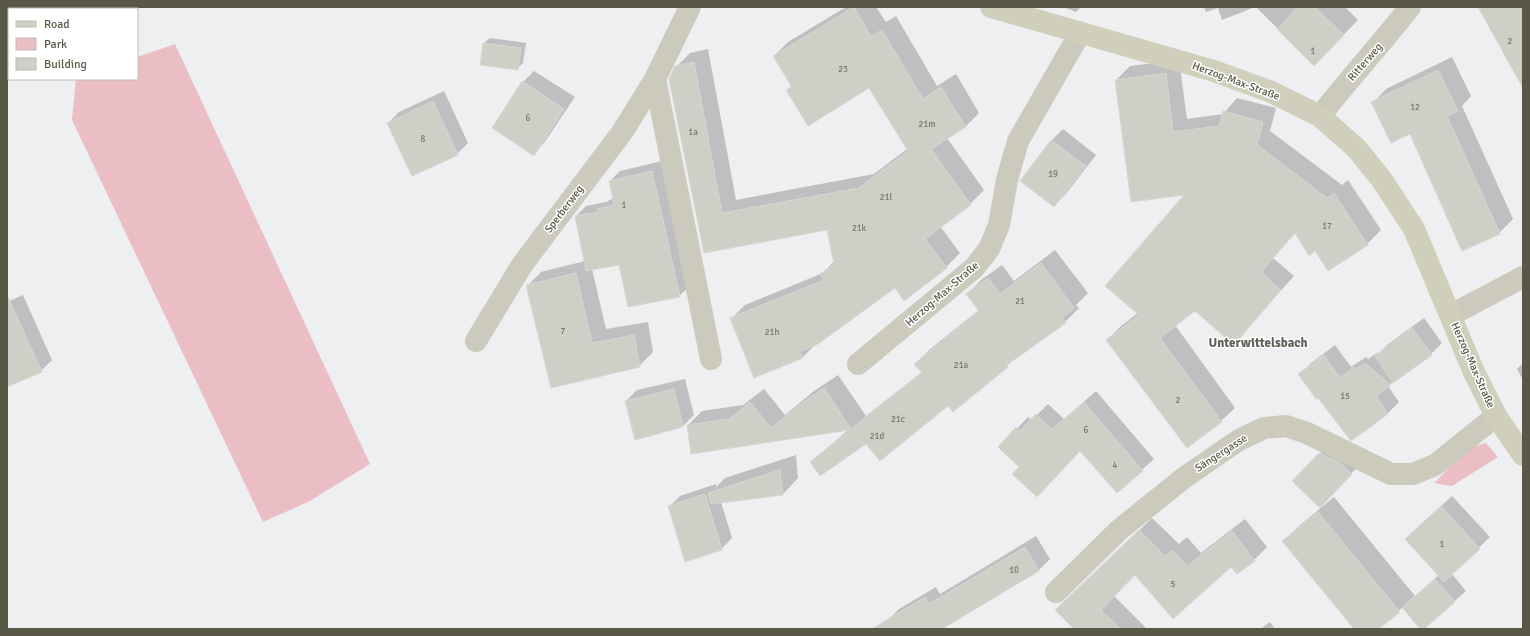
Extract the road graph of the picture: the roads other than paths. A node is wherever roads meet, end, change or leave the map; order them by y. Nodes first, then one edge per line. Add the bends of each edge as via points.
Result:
1 (690, 7) edge
2 (991, 7) edge
3 (1410, 7) edge
4 (1080, 33) junction
5 (655, 79) junction
6 (1320, 116) junction
7 (1523, 277) edge
8 (1451, 315) junction
9 (476, 341) dead end
10 (711, 359) dead end
11 (858, 364) dead end
12 (1496, 416) junction
13 (1523, 455) edge
14 (1056, 592) dead end

1 - 5 street, Sperberweg
2 - 4 main road, Herzog-Max-Straße
3 - 6 street, Ritterweg
4 - 6 main road, Herzog-Max-Straße via 1214,71 1269,91
4 - 11 street, Herzog-Max-Straße via 1018,141 1007,180 999,225 989,249 974,268
5 - 9 street, Sperberweg via 623,131 522,266
5 - 10 street
6 - 8 main road, Herzog-Max-Straße via 1357,150 1382,180 1414,229
7 - 8 street, Herzog-Max-Straße
8 - 12 main road, Herzog-Max-Straße via 1473,370
12 - 13 main road, Herzog-Max-Straße
12 - 14 street, Sängergasse via 1435,465 1413,474 1392,474 1307,433 1286,426 1264,428 1238,440 1185,477 1118,530

